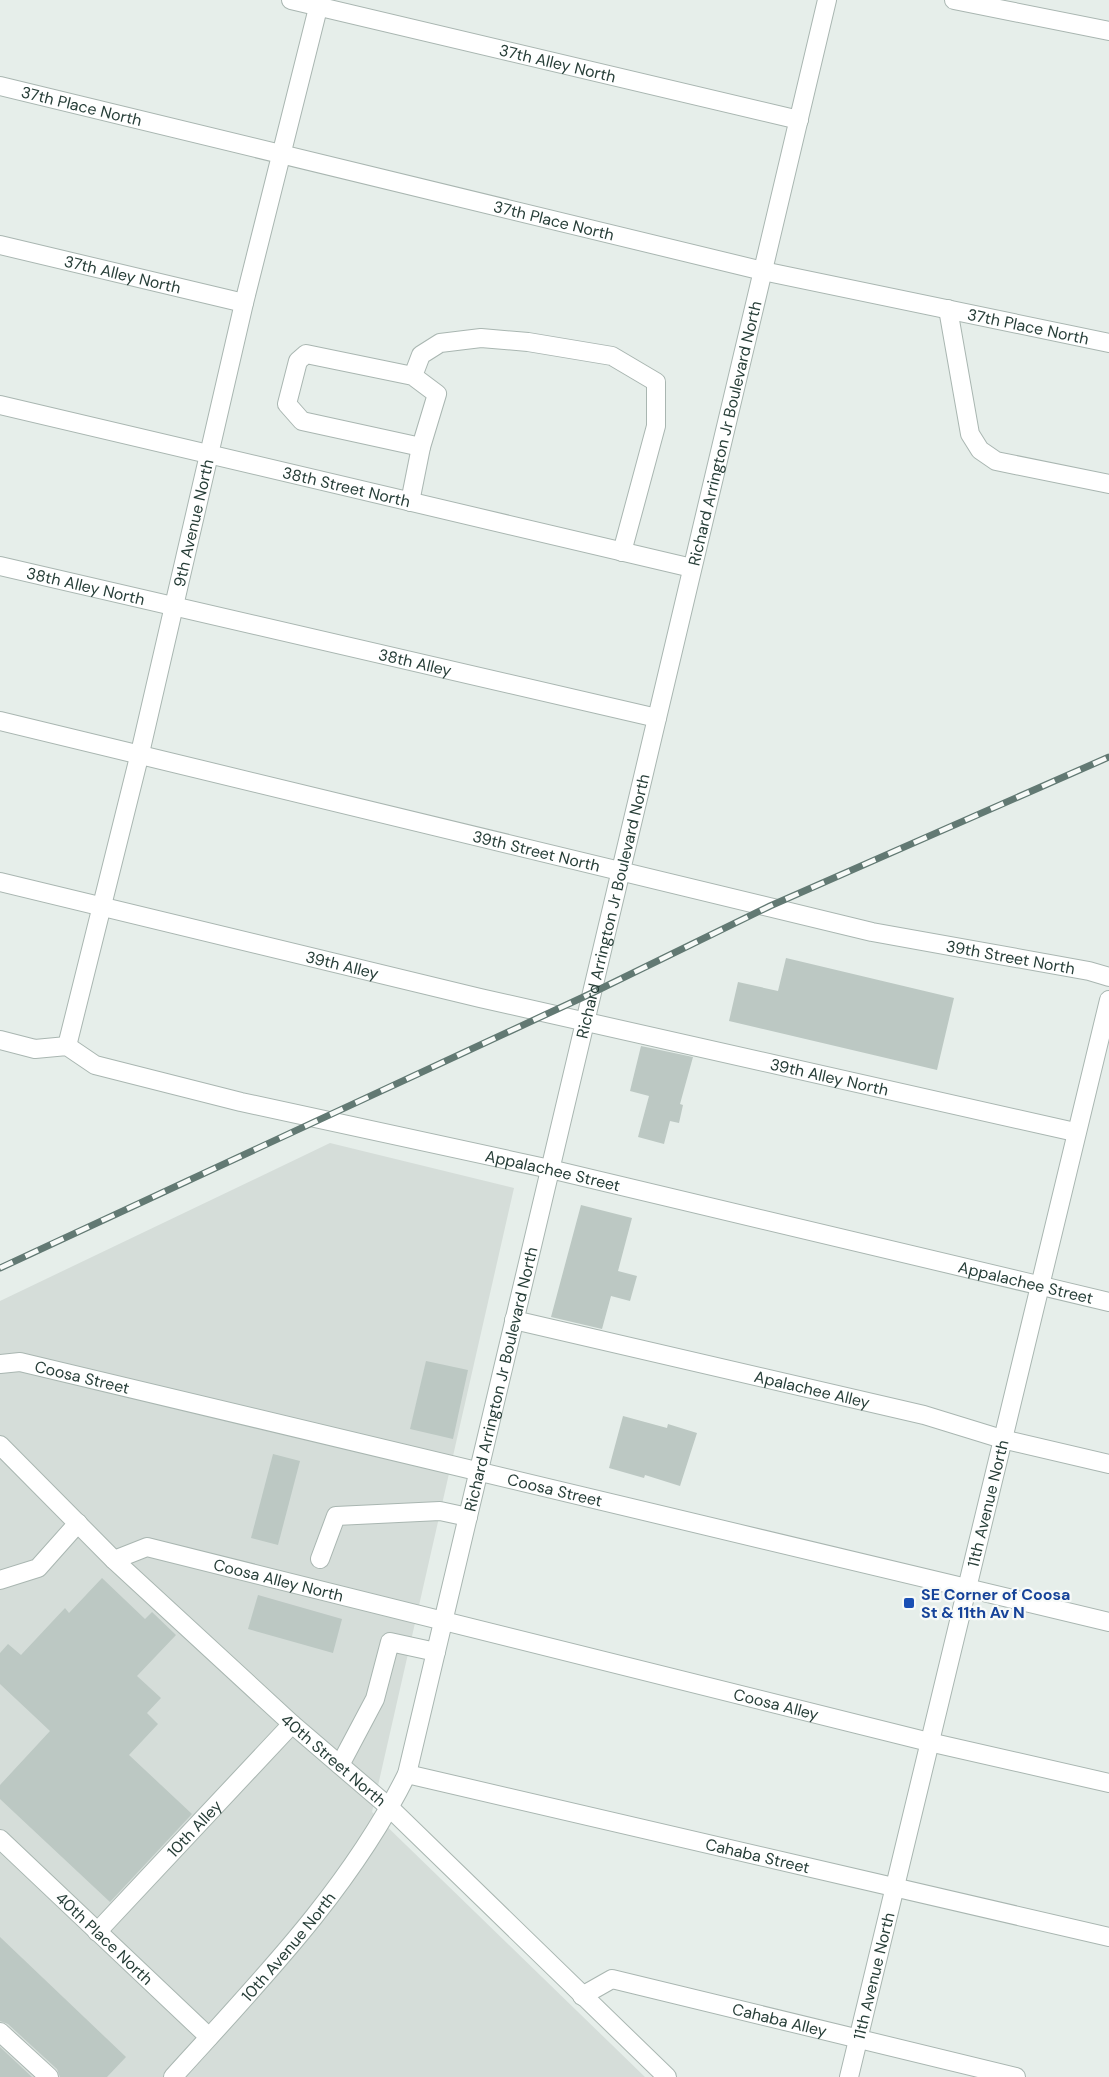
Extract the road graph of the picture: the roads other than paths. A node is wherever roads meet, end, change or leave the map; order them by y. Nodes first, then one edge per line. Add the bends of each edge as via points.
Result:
1 (291, 0) edge
2 (827, 0) edge
3 (954, 0) edge
4 (319, 3) edge
5 (1109, 31) edge
6 (0, 86) edge
7 (799, 120) junction
8 (282, 154) junction
9 (0, 244) edge
10 (763, 272) junction
11 (244, 303) junction
12 (948, 309) junction
13 (1109, 343) edge
14 (413, 376) junction
15 (0, 405) edge
16 (421, 447) junction
17 (209, 455) junction
18 (1109, 484) edge
19 (410, 502) junction
20 (622, 552) junction
21 (0, 566) edge
22 (692, 568) junction
23 (173, 606) junction
24 (657, 718) junction
25 (0, 721) edge
26 (140, 753) junction
27 (621, 871) junction
28 (0, 882) edge
29 (101, 906) junction
30 (1109, 977) edge
31 (1109, 1000) edge
32 (1108, 1018) edge
33 (585, 1020) junction
34 (0, 1040) edge
35 (67, 1046) junction
36 (1075, 1132) junction
37 (550, 1169) junction
38 (1039, 1284) junction
39 (1109, 1302) edge
40 (514, 1320) junction
41 (0, 1364) edge
42 (1002, 1438) junction
43 (0, 1445) edge
44 (1109, 1464) edge
45 (479, 1470) junction
46 (468, 1517) junction
47 (78, 1523) junction
48 (320, 1559) dead end
49 (114, 1560) junction
50 (0, 1580) edge
51 (966, 1588) junction
52 (443, 1621) junction
53 (1109, 1622) edge
54 (436, 1652) junction
55 (292, 1724) junction
56 (929, 1742) junction
57 (340, 1765) junction
58 (407, 1774) junction
59 (1109, 1783) edge
60 (390, 1808) junction
61 (4, 1849) edge
62 (894, 1886) junction
63 (97, 1932) junction
64 (1109, 1937) edge
65 (582, 1996) junction
66 (0, 2032) edge
67 (209, 2037) junction
68 (858, 2038) junction
69 (49, 2077) edge
70 (173, 2077) edge
71 (667, 2077) edge
72 (849, 2077) edge
73 (1016, 2077) edge

1 - 4 street, 37th Alley North
2 - 7 street, Richard Arrington Jr Boulevard North
3 - 5 street
4 - 7 street, 37th Alley North
4 - 8 street, 9th Avenue North
6 - 8 street, 37th Place North
7 - 10 street, Richard Arrington Jr Boulevard North
8 - 10 street, 37th Place North
8 - 11 street, 9th Avenue North
9 - 11 street, 37th Alley North
10 - 12 street, 37th Place North
10 - 22 street, Richard Arrington Jr Boulevard North
11 - 17 street, 9th Avenue North
12 - 13 street, 37th Place North
12 - 18 street via 969,434 980,450 996,461
14 - 16 street via 437,394
14 - 16 street via 306,354 298,361 287,404 302,421
14 - 20 street via 421,355 440,343 481,338 612,356 656,382 656,426
15 - 17 street, 38th Street North
16 - 19 street
17 - 19 street, 38th Street North
17 - 23 street, 9th Avenue North
19 - 20 street, 38th Street North
20 - 22 street, 38th Street North
21 - 23 street, 38th Alley North
22 - 24 street, Richard Arrington Jr Boulevard North
23 - 24 street, 38th Alley
23 - 26 street, 9th Avenue North
24 - 27 street, Richard Arrington Jr Boulevard North
25 - 26 street, 39th Street North
26 - 27 street, 39th Street North
26 - 29 street, 9th Avenue North
27 - 30 street, 39th Street North via 872,932
27 - 33 street, Richard Arrington Jr Boulevard North
28 - 29 street
29 - 33 street, 39th Alley
29 - 35 street, 9th Avenue North
31 - 32 street, 11th Avenue North
32 - 36 street, 11th Avenue North
33 - 36 street, 39th Alley North
33 - 37 street, Richard Arrington Jr Boulevard North
34 - 35 street via 35,1049
35 - 37 street, Appalachee Street via 95,1065 241,1102
36 - 38 street, 11th Avenue North
37 - 38 street, Appalachee Street
37 - 40 street, Richard Arrington Jr Boulevard North
38 - 39 street, Appalachee Street
38 - 42 street, 11th Avenue North
40 - 42 street, Apalachee Alley via 924,1414
40 - 45 street, Richard Arrington Jr Boulevard North
41 - 45 street, Coosa Street via 20,1362
42 - 44 street, Apalachee Alley
42 - 51 street, 11th Avenue North
43 - 47 street, 40th Street North
45 - 46 street, Richard Arrington Jr Boulevard North
45 - 51 street, Coosa Street
46 - 48 street via 440,1511 336,1516
46 - 52 street, Richard Arrington Jr Boulevard North
47 - 49 street, 40th Street North
47 - 50 street via 38,1568
49 - 52 street, Coosa Alley North via 147,1547
49 - 55 street, 40th Street North
51 - 53 street, Coosa Street
51 - 56 street, 11th Avenue North
52 - 54 street, Richard Arrington Jr Boulevard North
52 - 56 street, Coosa Alley
54 - 57 street via 390,1642 375,1699
54 - 58 street, Richard Arrington Jr Boulevard North
55 - 57 street, 40th Street North
55 - 63 street, 10th Alley
56 - 59 street, Coosa Alley
56 - 62 street, 11th Avenue North
57 - 60 street, 40th Street North
58 - 60 street, Richard Arrington Jr Boulevard North
58 - 62 street, Cahaba Street
60 - 65 street, 40th Street North
60 - 67 street, 10th Avenue North via 332,1895
61 - 63 street, 40th Place North
62 - 64 street, Cahaba Street
62 - 68 street, 11th Avenue North
63 - 67 street, 40th Place North
65 - 68 street, Cahaba Alley via 612,1979
65 - 71 street, 40th Street North
66 - 69 street
67 - 70 street, 10th Avenue North
68 - 72 street, 11th Avenue North
68 - 73 street, Cahaba Alley

